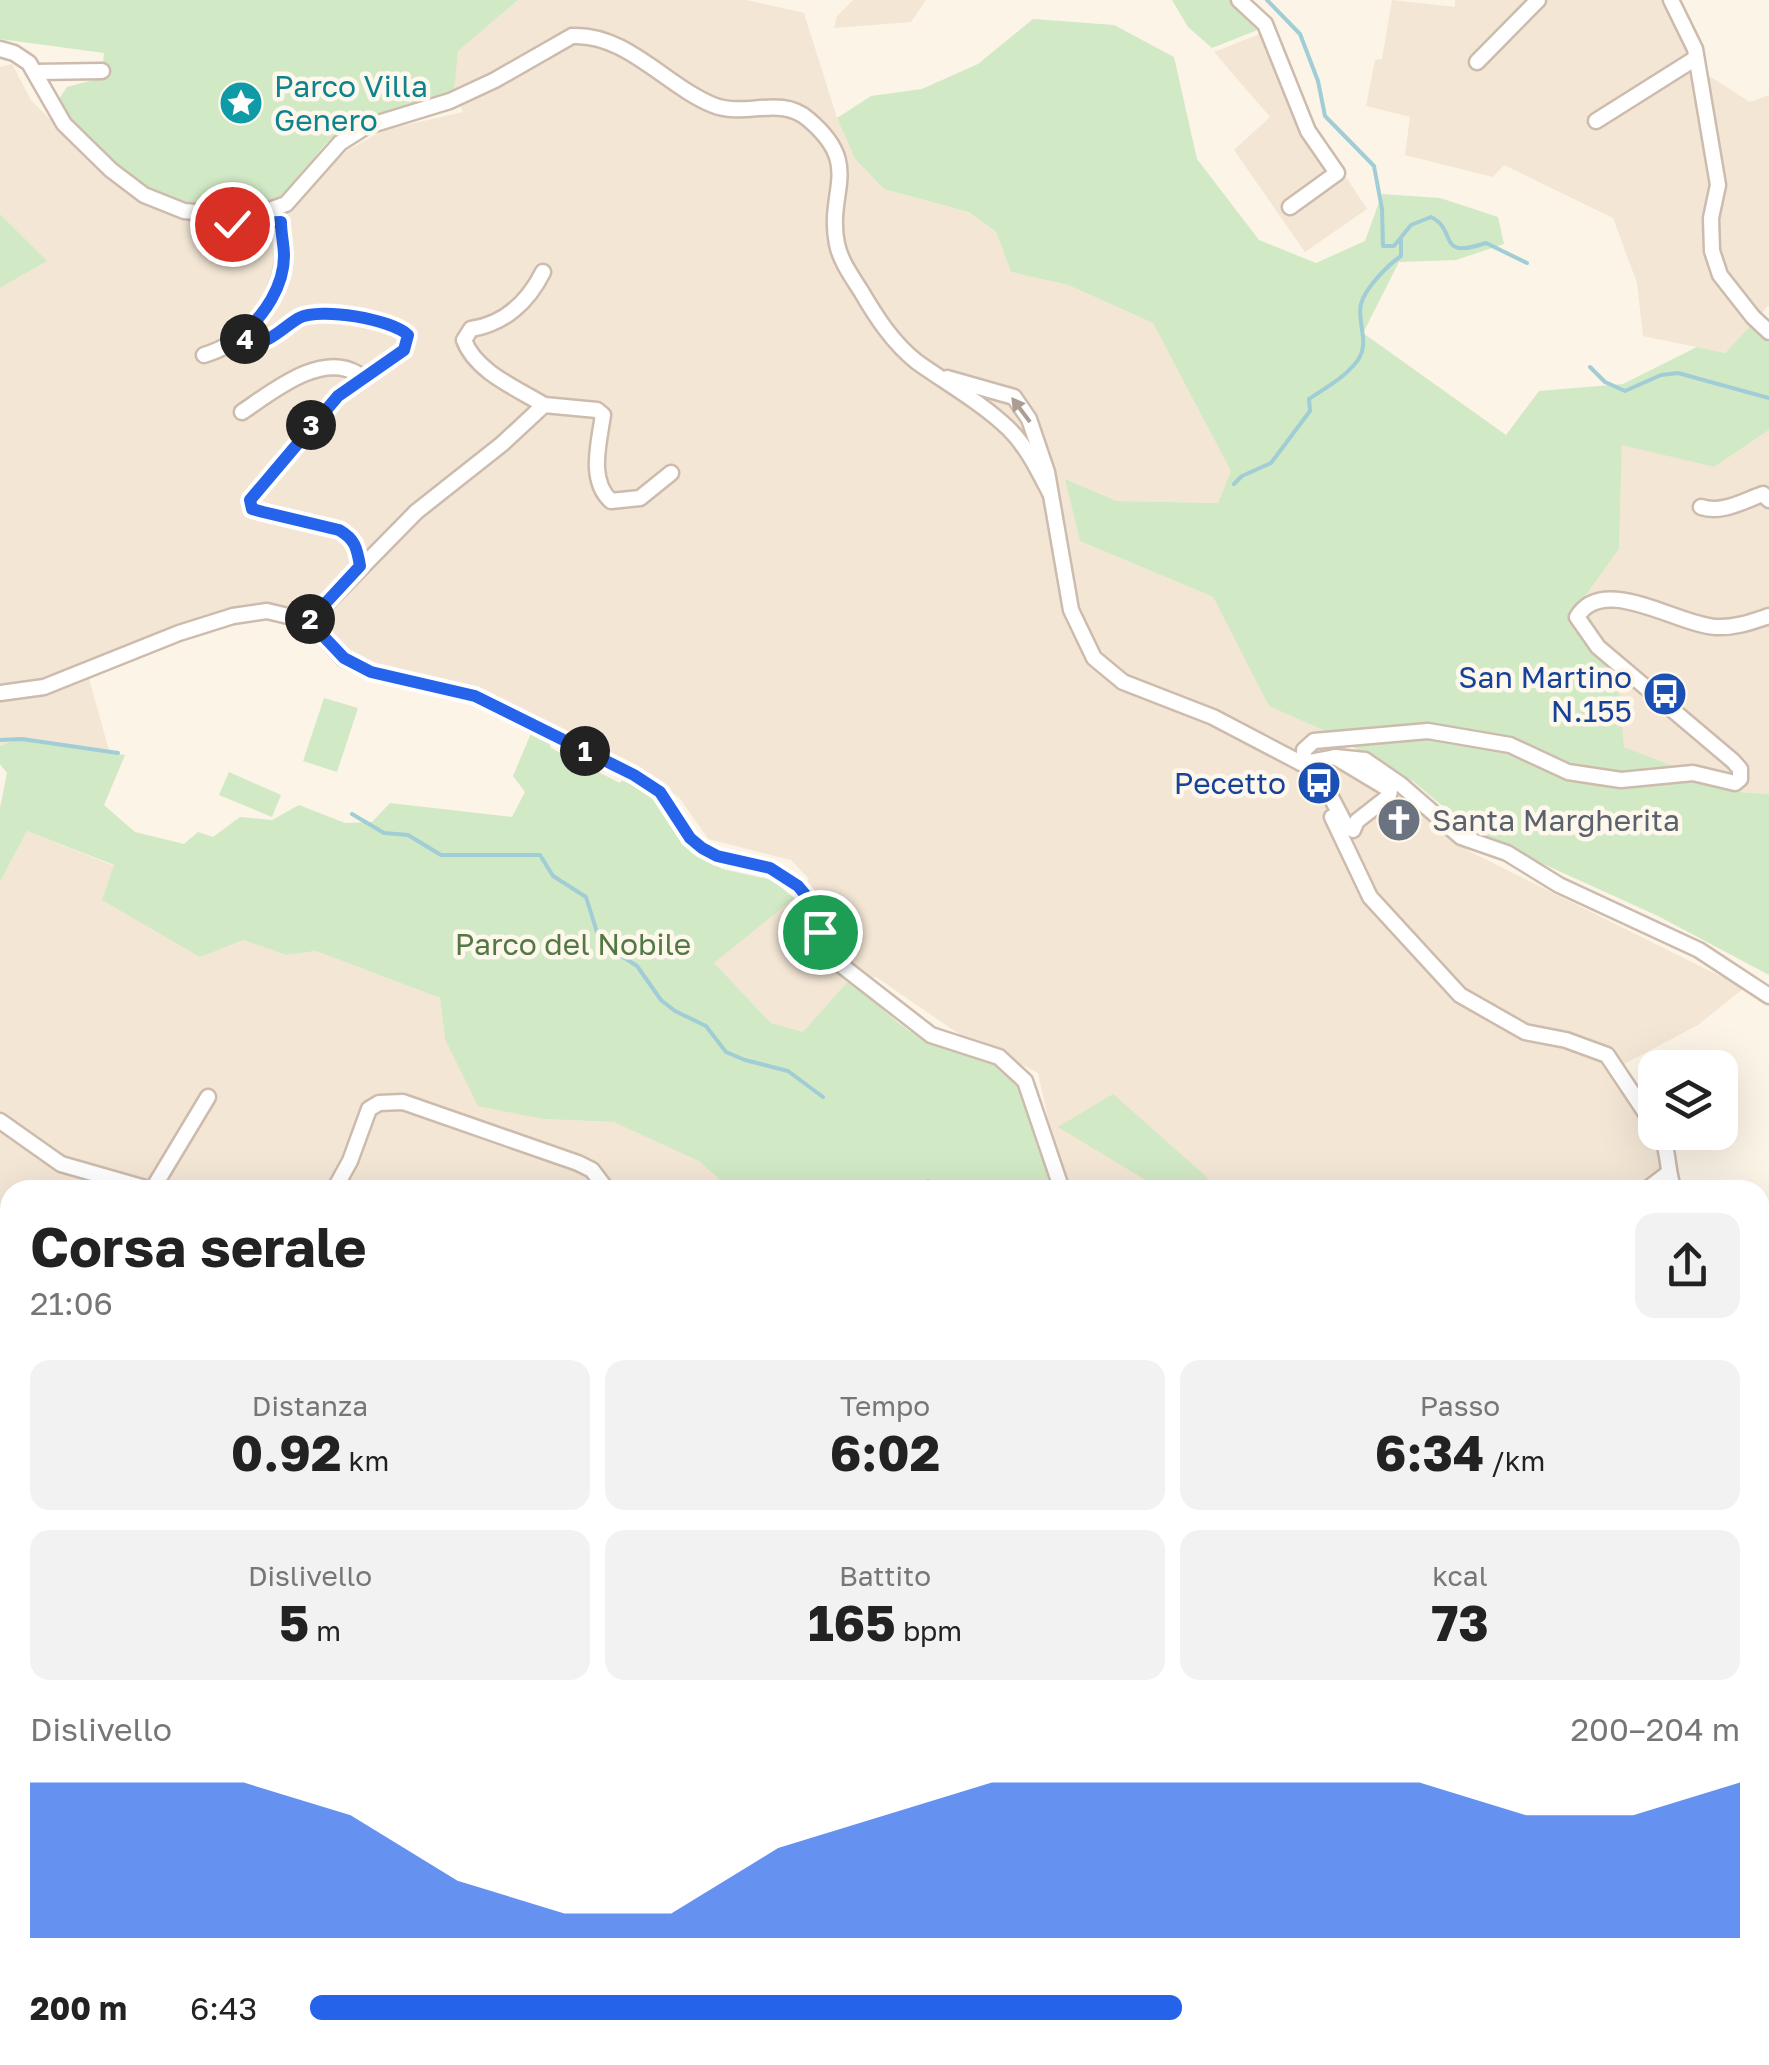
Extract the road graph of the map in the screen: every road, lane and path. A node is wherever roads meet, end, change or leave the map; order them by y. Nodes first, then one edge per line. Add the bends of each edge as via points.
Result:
1 (1239, 0) edge
2 (1538, 0) edge
3 (1671, 0) edge
4 (0, 49) edge
5 (1696, 58) junction
6 (1478, 62) dead end
7 (102, 70) dead end
8 (36, 72) junction
9 (1596, 121) dead end
10 (1290, 206) dead end
11 (200, 214) junction
12 (543, 272) dead end
13 (1769, 332) edge
14 (242, 334) junction
15 (204, 355) dead end
16 (941, 377) junction
17 (359, 379) junction
18 (544, 405) junction
19 (242, 412) dead end
20 (672, 473) dead end
21 (1050, 493) junction
22 (1769, 500) edge
23 (1701, 507) dead end
24 (360, 566) junction
25 (1769, 616) edge
26 (309, 621) junction
27 (0, 692) edge
28 (1336, 757) junction
29 (1304, 763) junction
30 (1769, 996) edge
31 (208, 1098) dead end
32 (1638, 1102) edge
33 (0, 1121) edge
34 (1666, 1150) edge
35 (1667, 1174) junction
36 (117, 1180) edge
37 (158, 1180) edge
38 (340, 1180) edge
39 (600, 1180) edge
40 (1059, 1180) edge
41 (1659, 1180) edge
42 (1670, 1180) edge

1 - 10 street via 1265,24 1308,131 1337,173
2 - 6 street
3 - 5 street
4 - 8 street via 22,57
5 - 9 street
5 - 13 street via 1718,185 1712,251 1720,276
7 - 8 street
8 - 11 street via 64,124 111,170 156,202
11 - 14 street via 232,224 281,222 284,256 276,290
11 - 16 street via 276,209 352,134 450,102 572,36 591,36 714,105 785,107 809,120 841,165 839,252 876,317 906,352
12 - 18 street via 508,316 471,329 464,340 486,368
14 - 15 street
14 - 17 street via 256,344 306,316 329,314 393,324 408,335 404,350
16 - 21 street via 1011,431
21 -> 16 street via 1038,438 1014,398
17 - 19 street via 350,368 312,371
17 - 24 street via 250,500 252,509 350,536
18 - 20 street via 604,415 596,455 602,493 611,501 640,498
18 - 24 street
21 - 29 street via 1071,610 1094,658 1124,682
22 - 23 street via 1763,494 1723,509
24 - 26 street
25 - 29 street via 1711,627 1606,598 1584,606 1578,617 1598,647 1733,760 1740,769 1735,783 1693,772 1621,780 1568,772 1510,745 1428,730 1314,740 1304,750
26 - 27 street via 267,612 233,616 44,687
26 - 40 street via 344,658 371,672 475,696 634,775 660,792 702,848 770,868 798,886 832,958 931,1035 999,1057 1025,1081
28 - 29 street
28 - 29 street via 1390,790 1353,830 1318,772
28 - 30 street via 1365,760 1461,837 1508,853 1559,885 1699,950
29 - 32 street via 1370,897 1460,995 1525,1032 1606,1055
31 - 37 street
33 - 36 street via 61,1164
34 - 35 street
35 - 41 street
35 - 42 street
38 - 39 street via 369,1109 391,1101 578,1164

